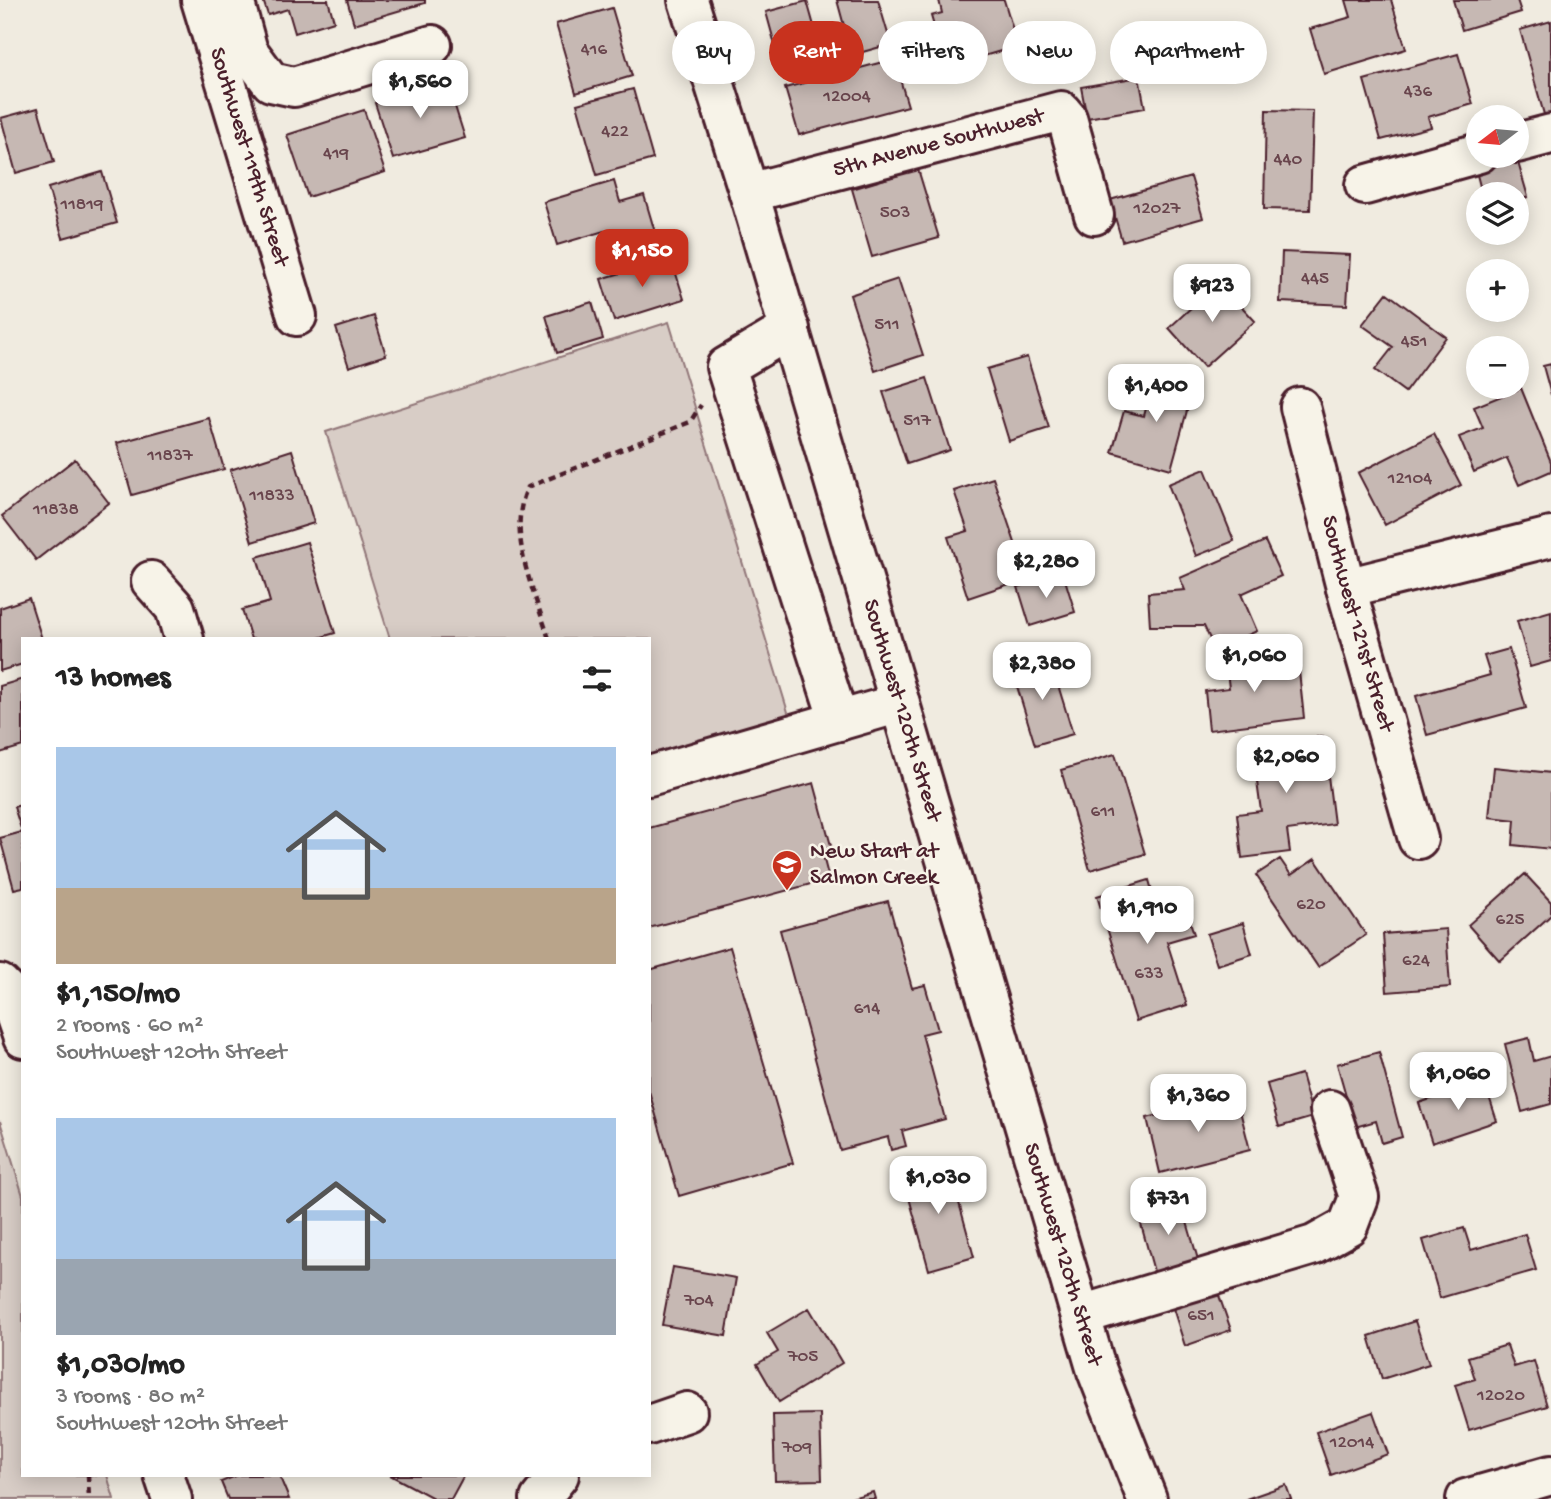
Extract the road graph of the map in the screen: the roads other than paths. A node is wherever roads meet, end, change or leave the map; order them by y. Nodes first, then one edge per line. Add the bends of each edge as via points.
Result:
1 (201, 0) edge
2 (234, 0) edge
3 (688, 0) edge
4 (432, 45) dead end
5 (1551, 134) edge
6 (1530, 140) edge
7 (1466, 157) edge
8 (1365, 185) dead end
9 (749, 193) junction
10 (1094, 215) dead end
11 (297, 316) dead end
12 (790, 330) junction
13 (1300, 407) dead end
14 (1551, 537) edge
15 (150, 580) dead end
16 (1346, 588) junction
17 (183, 637) edge
18 (900, 704) junction
19 (839, 722) junction
20 (651, 775) edge
21 (1418, 839) dead end
22 (10, 981) edge
23 (21, 1029) edge
24 (1330, 1110) dead end
25 (1081, 1315) junction
26 (687, 1412) dead end
27 (651, 1424) edge
28 (1551, 1475) edge
29 (165, 1477) edge
30 (557, 1477) edge
31 (172, 1499) edge
32 (540, 1499) edge
33 (1147, 1499) edge
34 (1466, 1499) edge

1 - 11 street, Southwest 119th Street
2 - 4 street via 248,51 271,82 295,86
3 - 9 street, Southwest 120th Street
5 - 6 street
7 - 8 street
9 - 10 street, 5th Avenue Southwest via 1061,111 1067,118
9 - 12 street, Southwest 120th Street
12 - 18 street, Southwest 120th Street
12 - 19 street via 726,367
13 - 16 street, Southwest 121st Street
14 - 16 street
15 - 17 street via 175,608
16 - 21 street, Southwest 121st Street
18 - 19 street
18 - 25 street, Southwest 120th Street
19 - 20 street
22 - 23 street
24 - 25 street via 1359,1196 1348,1226 1314,1245
25 - 33 street, Southwest 120th Street via 1097,1371
26 - 27 street
28 - 34 street
29 - 31 street
30 - 32 street

